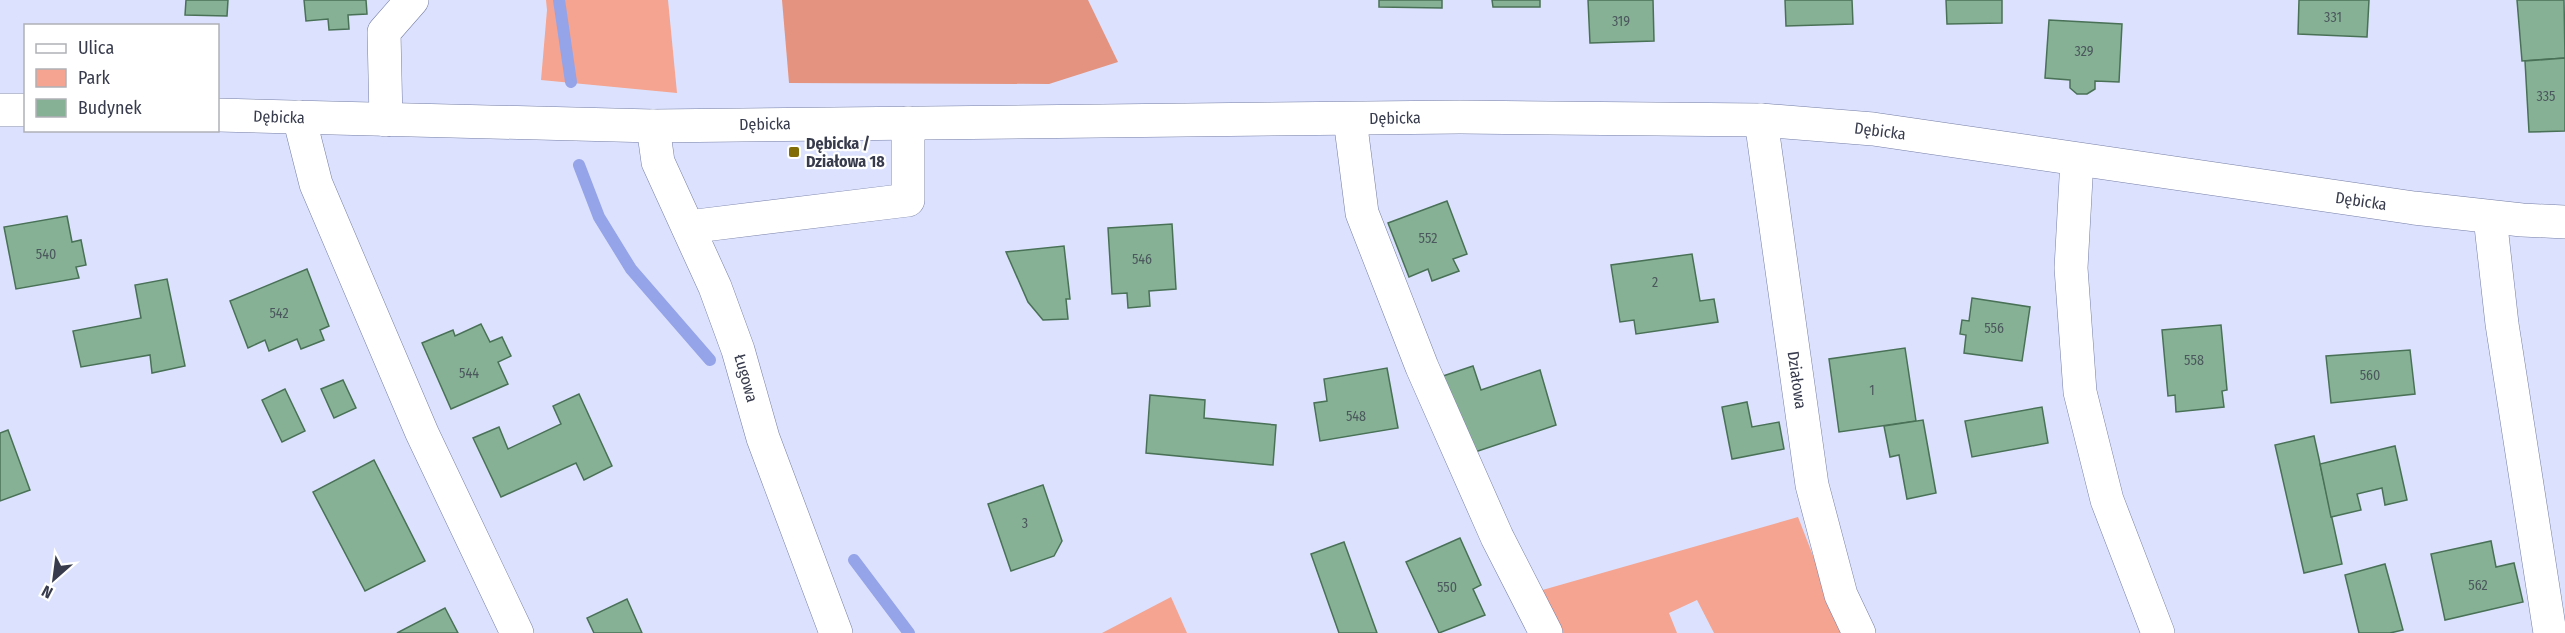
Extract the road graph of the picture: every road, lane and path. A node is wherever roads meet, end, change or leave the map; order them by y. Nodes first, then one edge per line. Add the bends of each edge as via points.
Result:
1 (412, 0) edge
2 (0, 110) edge
3 (24, 110) edge
4 (219, 115) edge
5 (299, 117) junction
6 (1350, 119) junction
7 (386, 120) junction
8 (1761, 120) junction
9 (908, 123) junction
10 (653, 126) junction
11 (2077, 160) junction
12 (2490, 217) junction
13 (2565, 222) edge
14 (688, 227) junction
15 (517, 633) edge
16 (836, 633) edge
17 (1546, 633) edge
18 (1859, 633) edge
19 (2158, 633) edge
20 (2550, 633) edge

1 - 7 street via 384,32
2 - 3 street
4 - 5 street, Dębicka
5 - 7 street, Dębicka
5 - 15 street via 321,195 422,433
6 - 8 street, Dębicka
6 - 9 street, Dębicka
6 - 17 street via 1362,213 1426,378 1497,537
7 - 10 street, Dębicka
8 - 11 street, Dębicka via 1873,129
8 - 18 street, Działowa via 1812,485 1841,595
9 - 10 street, Dębicka
9 - 14 street via 908,200
10 - 14 street, Ługowa via 658,162
11 - 12 street, Dębicka
11 - 19 street via 2071,268 2080,392 2107,500
12 - 13 street, Dębicka
12 - 20 street via 2502,324
14 - 16 street, Ługowa via 738,350 763,438

